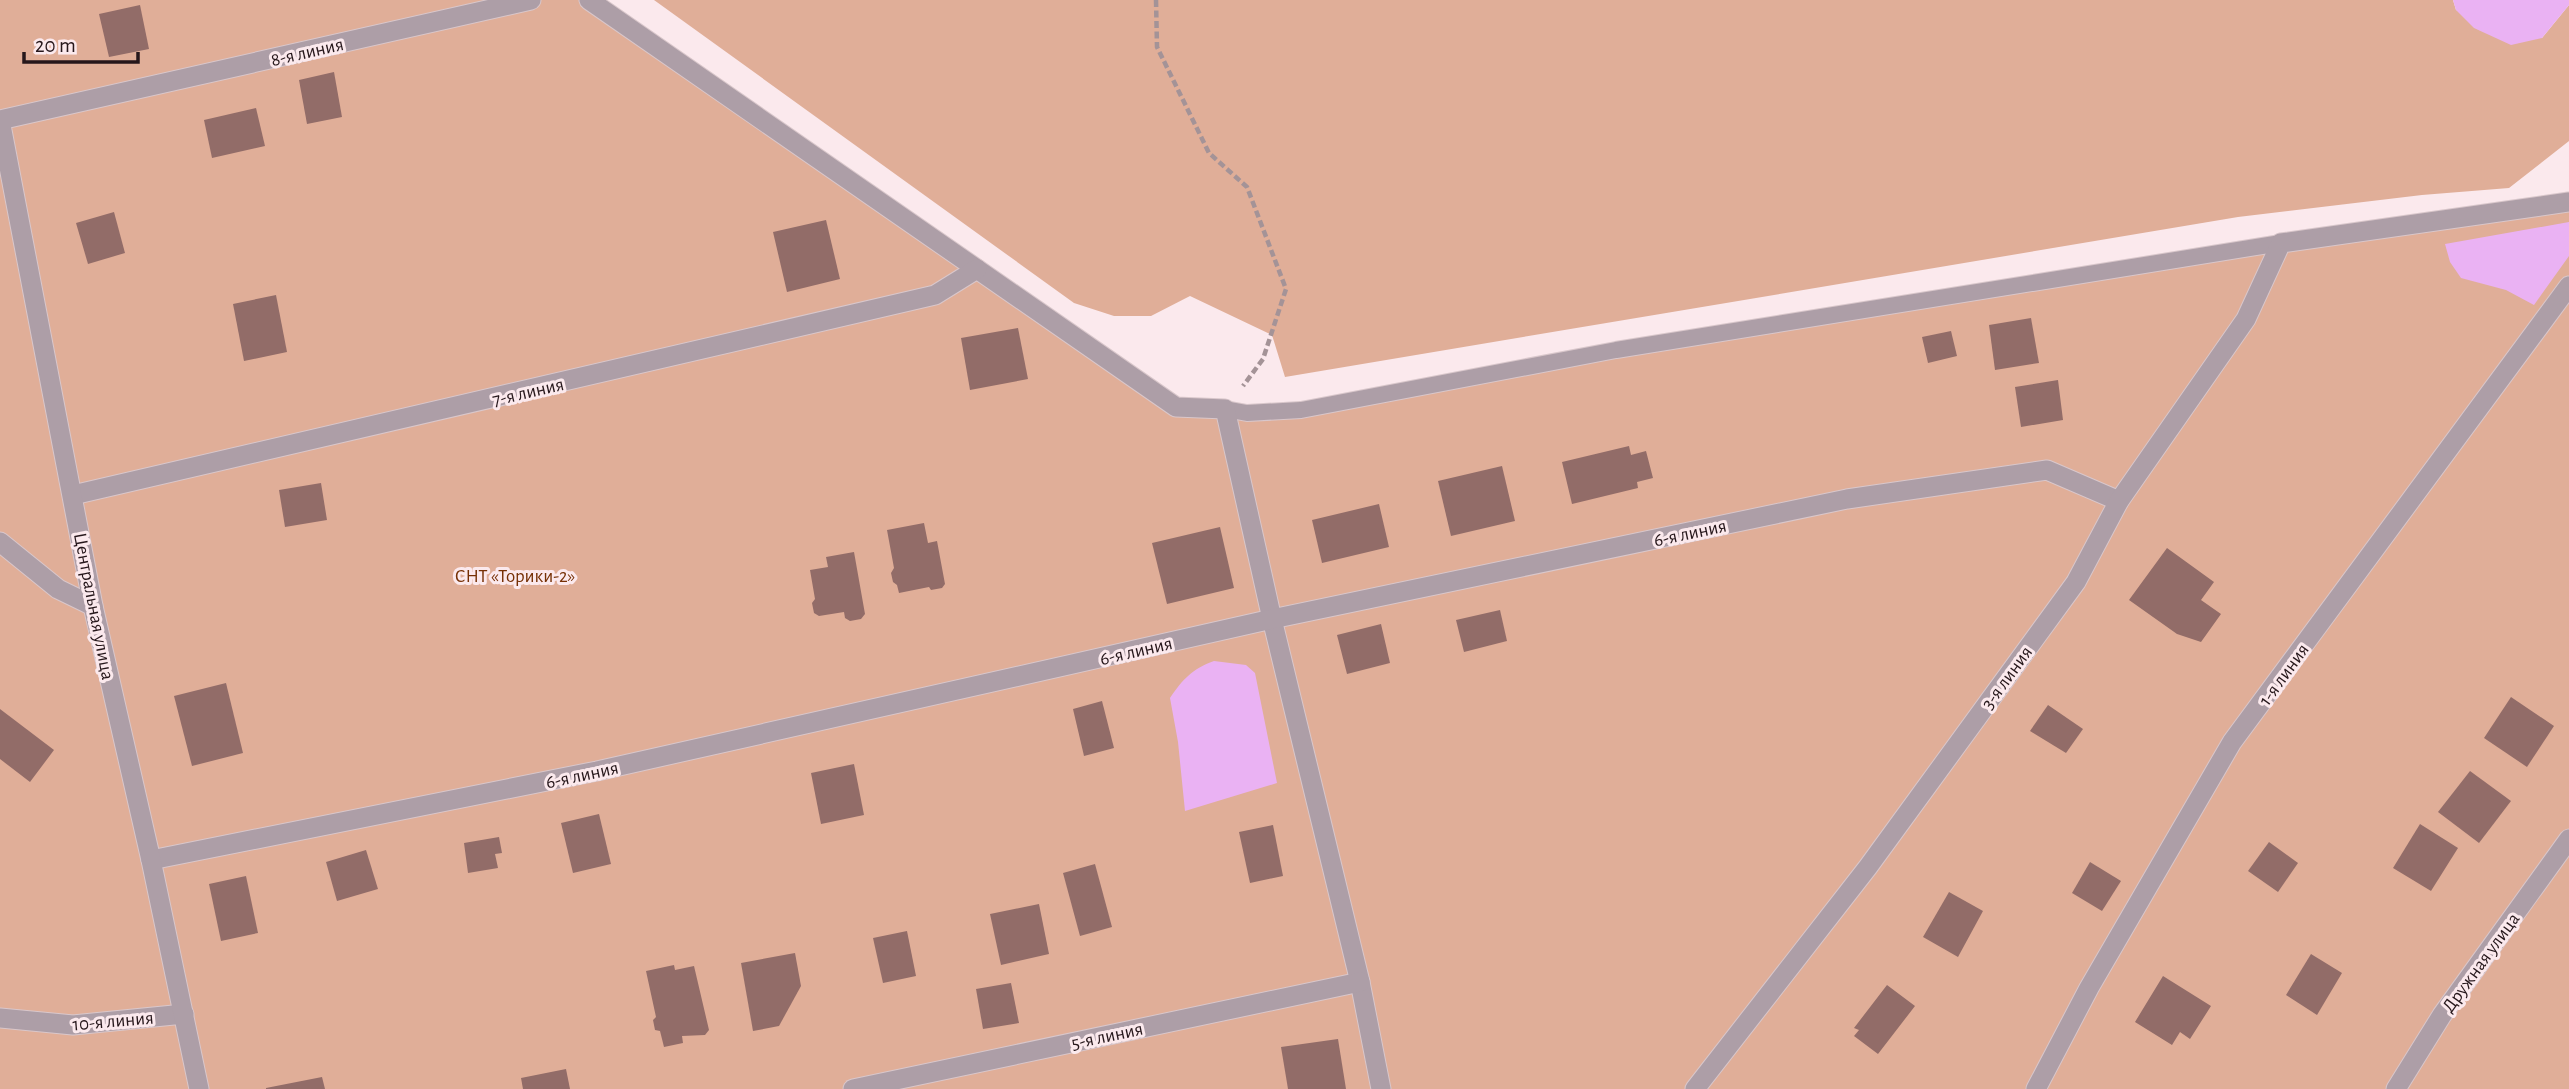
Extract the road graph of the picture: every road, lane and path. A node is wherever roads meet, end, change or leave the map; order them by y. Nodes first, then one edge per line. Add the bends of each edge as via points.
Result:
1 (531, 0) edge
2 (589, 0) edge
3 (1156, 0) edge
4 (0, 121) edge
5 (2569, 202) edge
6 (2281, 243) junction
7 (977, 269) junction
8 (2569, 286) edge
9 (1225, 410) junction
10 (73, 495) junction
11 (2119, 501) junction
12 (0, 542) edge
13 (93, 607) junction
14 (1272, 619) junction
15 (2569, 839) edge
16 (151, 860) junction
17 (1360, 982) junction
18 (184, 1014) junction
19 (0, 1018) edge
20 (199, 1089) edge
21 (853, 1089) edge
22 (1381, 1089) edge
23 (1695, 1089) edge
24 (2036, 1089) edge
25 (2396, 1089) edge

1 - 4 street, 8-я линия
2 - 7 street
3 - 9 path via 1157,47 1209,153 1247,187 1286,289 1263,359
4 - 10 street, Центральная улица
5 - 6 street
6 - 9 lane via 1616,350 1301,410
6 - 11 street, 3-я линия via 2246,319
7 - 9 street via 1176,407
7 - 10 street, 7-я линия via 935,295
8 - 24 street, 1-я линия via 2232,742
9 - 14 street
10 - 13 street, Центральная улица
11 - 14 street, 6-я линия via 2047,471 1847,499
11 - 23 street, 3-я линия via 2076,582 1868,867
12 - 13 street via 58,589
13 - 16 street, Центральная улица
14 - 16 street, 6-я линия via 597,771
14 - 17 street
15 - 25 street, Дружная улица via 2442,1015
16 - 18 street, Центральная улица
17 - 21 street, 5-я линия
17 - 22 street
18 - 19 street, 10-я линия via 73,1025
18 - 20 street, Центральная улица

